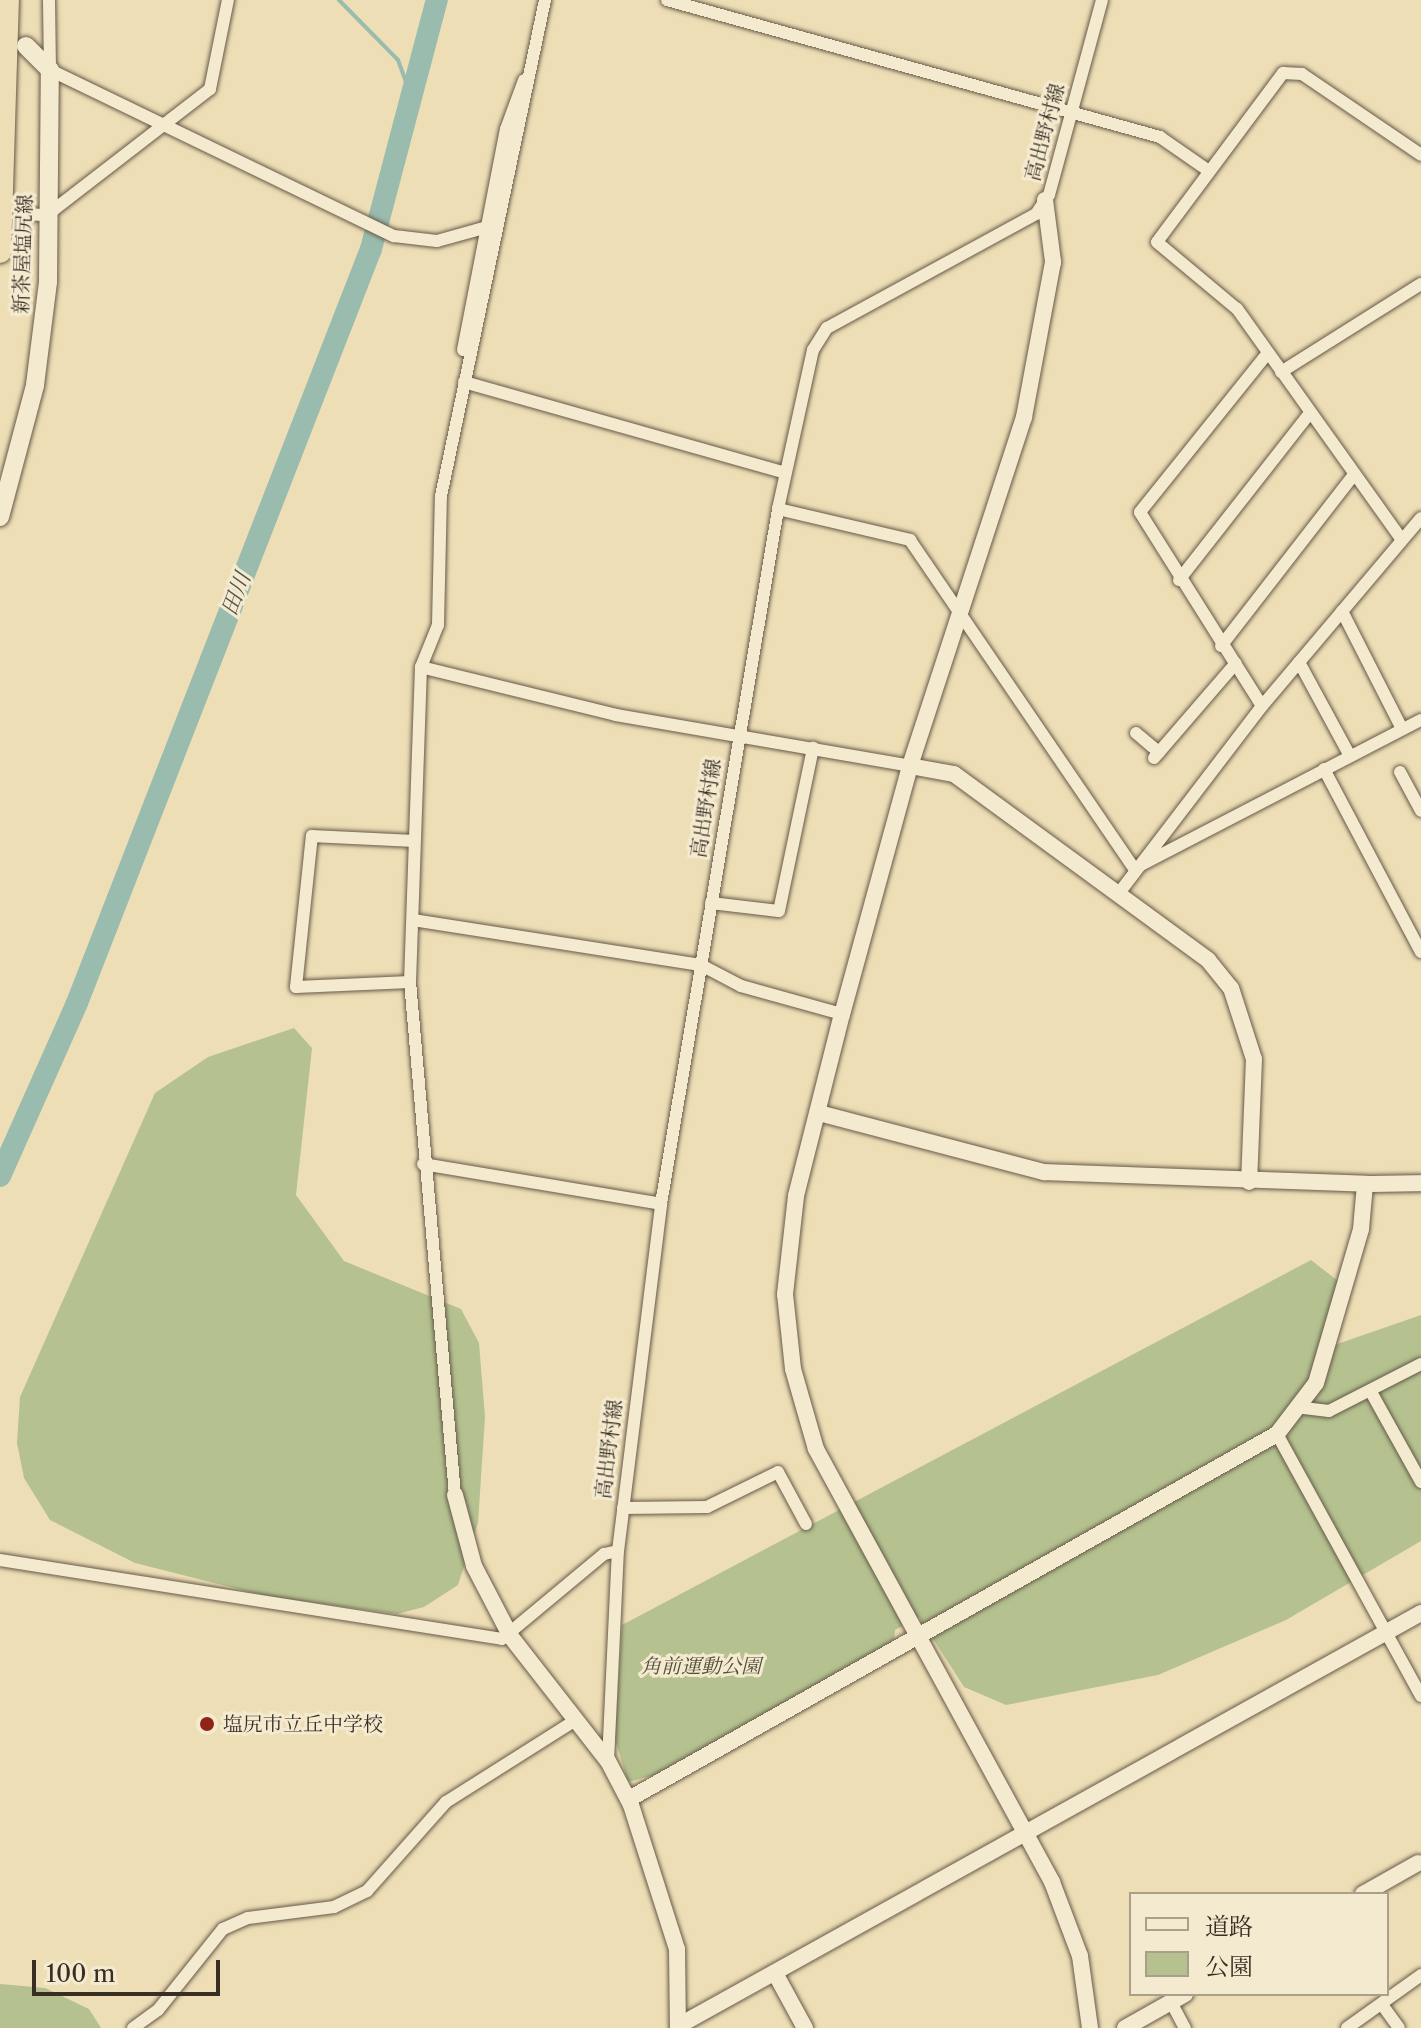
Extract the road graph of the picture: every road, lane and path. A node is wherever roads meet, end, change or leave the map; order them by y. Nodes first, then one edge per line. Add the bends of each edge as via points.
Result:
1 (8, 0) edge
2 (49, 0) edge
3 (228, 0) edge
4 (545, 0) edge
5 (667, 0) edge
6 (1102, 0) edge
7 (26, 46) dead end
8 (50, 70) junction
9 (526, 78) junction
10 (1072, 112) junction
11 (165, 124) junction
12 (1421, 155) edge
13 (1206, 169) junction
14 (1045, 200) junction
15 (25, 214) dead end
16 (47, 215) junction
17 (484, 228) junction
18 (0, 252) edge
19 (1421, 284) edge
20 (1268, 353) junction
21 (1281, 372) junction
22 (464, 382) junction
23 (1310, 413) junction
24 (785, 473) junction
25 (1353, 476) junction
26 (5, 483) edge
27 (778, 509) junction
28 (0, 517) edge
29 (1421, 518) edge
30 (1402, 540) junction
31 (1179, 580) junction
32 (1342, 611) junction
33 (960, 613) junction
34 (1221, 646) junction
35 (1299, 662) junction
36 (1235, 664) junction
37 (421, 667) junction
38 (1262, 706) junction
39 (1421, 720) edge
40 (1402, 729) junction
41 (1136, 733) dead end
42 (738, 735) junction
43 (813, 748) junction
44 (1350, 756) junction
45 (910, 766) junction
46 (1324, 769) junction
47 (1400, 772) dead end
48 (1421, 811) edge
49 (414, 841) junction
50 (1134, 868) junction
51 (1119, 893) junction
52 (711, 903) junction
53 (413, 920) junction
54 (1421, 952) edge
55 (701, 965) junction
56 (410, 982) junction
57 (842, 1014) junction
58 (819, 1113) junction
59 (423, 1164) junction
60 (1249, 1182) junction
61 (1421, 1183) edge
62 (1365, 1184) junction
63 (661, 1204) junction
64 (1421, 1364) edge
65 (1371, 1392) junction
66 (1304, 1408) junction
67 (1277, 1434) junction
68 (1421, 1482) edge
69 (455, 1495) joint
70 (623, 1508) junction
71 (806, 1524) dead end
72 (618, 1551) junction
73 (0, 1560) edge
74 (1421, 1613) edge
75 (1386, 1632) junction
76 (511, 1637) junction
77 (917, 1640) junction
78 (1421, 1696) edge
79 (571, 1723) junction
80 (608, 1761) junction
81 (629, 1799) junction
82 (1026, 1833) junction
83 (1420, 1865) edge
84 (1367, 1892) edge
85 (775, 1973) junction
86 (1421, 1975) edge
87 (1178, 1998) edge
88 (1383, 2006) junction
89 (1353, 2026) edge
90 (678, 2027) edge
91 (133, 2028) edge
92 (805, 2028) edge
93 (1090, 2028) edge
94 (1125, 2028) edge
95 (1185, 2028) edge
96 (1399, 2028) edge

1 - 18 highway
2 - 8 street
3 - 11 street via 210,89
4 - 9 street
5 - 10 street
6 - 10 street, 高出野村線
7 - 8 main road
8 - 11 street
8 - 16 main road, 新茶屋塩尻線
9 - 17 street via 518,86
9 - 22 street
10 - 13 street via 1160,137
10 - 14 street, 高出野村線
11 - 16 street
11 - 17 street via 338,214 394,236 437,241
12 - 13 street via 1293,72 1277,77
13 - 20 street via 1157,242 1237,309
14 - 24 street, 高出野村線 via 1036,214 827,328 813,350
14 - 33 street via 1053,262 1024,417
15 - 16 street
16 - 26 main road, 新茶屋塩尻線 via 35,385
17 - 22 street
19 - 21 street
20 - 21 street
20 - 31 street via 1140,512
21 - 23 street
22 - 24 street
22 - 37 street via 441,496 438,625
23 - 25 street
23 - 31 street
24 - 27 street, 高出野村線
25 - 30 street
25 - 34 street
26 - 28 main road, 新茶屋塩尻線
27 - 33 street via 910,540
27 - 42 street, 高出野村線
29 - 30 street
30 - 32 street
31 - 34 street
32 - 35 street
32 - 40 street
33 - 45 street
33 - 50 street
34 - 36 street
35 - 38 street
35 - 44 street
36 - 38 street
36 - 41 street via 1156,755
37 - 42 street via 616,715
37 - 49 street via 423,767
38 - 50 street
39 - 40 street
40 - 44 street
42 - 43 street
42 - 52 street, 高出野村線
43 - 45 street
43 - 52 street via 779,911
44 - 46 street
45 - 51 street via 954,774
45 - 57 street
46 - 50 street
46 - 54 street
47 - 48 street
49 - 53 street
49 - 56 street via 312,836 296,987
50 - 51 street
51 - 60 street via 1208,960 1231,988 1254,1059
52 - 55 street, 高出野村線
53 - 55 street
53 - 56 street
55 - 57 street via 741,986
55 - 63 street, 高出野村線
56 - 59 street
57 - 58 street
58 - 60 street via 1044,1172
58 - 77 street via 789,1237 785,1294 793,1369 816,1449
59 - 63 street
59 - 69 street
60 - 62 street
61 - 62 street
62 - 66 street via 1356,1250
63 - 70 street, 高出野村線
64 - 65 street
65 - 66 street via 1329,1411
65 - 68 street
66 - 67 street
67 - 75 street
67 - 77 street
69 - 76 street via 474,1566
70 - 71 street via 707,1507 778,1472
70 - 72 street, 高出野村線
72 - 76 street via 604,1554
72 - 80 street, 高出野村線
73 - 76 street
74 - 75 street
75 - 78 street
75 - 82 street
76 - 79 street
77 - 81 street
77 - 82 street
79 - 80 street
79 - 91 street via 446,1802 367,1891 334,1907 248,1918 223,1929 158,2010
80 - 81 street
81 - 90 street via 677,1949
82 - 85 street
82 - 93 street via 1080,1956
83 - 84 street
85 - 90 street
85 - 92 street
86 - 88 street
87 - 94 street
87 - 95 street
88 - 89 street
88 - 96 street

